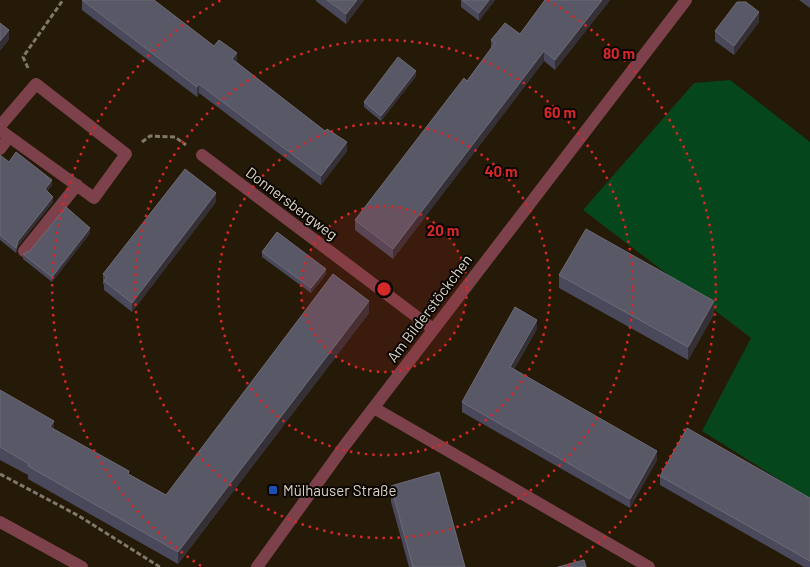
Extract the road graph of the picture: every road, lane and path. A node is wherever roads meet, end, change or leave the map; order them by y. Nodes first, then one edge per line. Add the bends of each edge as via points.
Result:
1 (63, 0) edge
2 (686, 0) edge
3 (36, 84) junction
4 (0, 126) edge
5 (5, 133) edge
6 (0, 149) edge
7 (126, 154) junction
8 (202, 155) joint
9 (77, 185) junction
10 (24, 251) edge
11 (433, 329) junction
12 (374, 408) junction
13 (0, 474) edge
14 (0, 522) edge
15 (82, 567) edge
16 (160, 567) edge
17 (257, 567) edge
18 (649, 567) edge

1 - 3 path via 23,57
2 - 11 street, Am Bilderstöckchen
3 - 4 street
3 - 7 street
5 - 6 street
5 - 9 street
7 - 8 path via 150,136 175,137
7 - 9 street via 94,198
8 - 11 street, Donnersbergweg
9 - 10 street
11 - 12 street, Am Bilderstöckchen
12 - 17 street, Am Bilderstöckchen
12 - 18 street
13 - 16 path via 79,516
14 - 15 street

